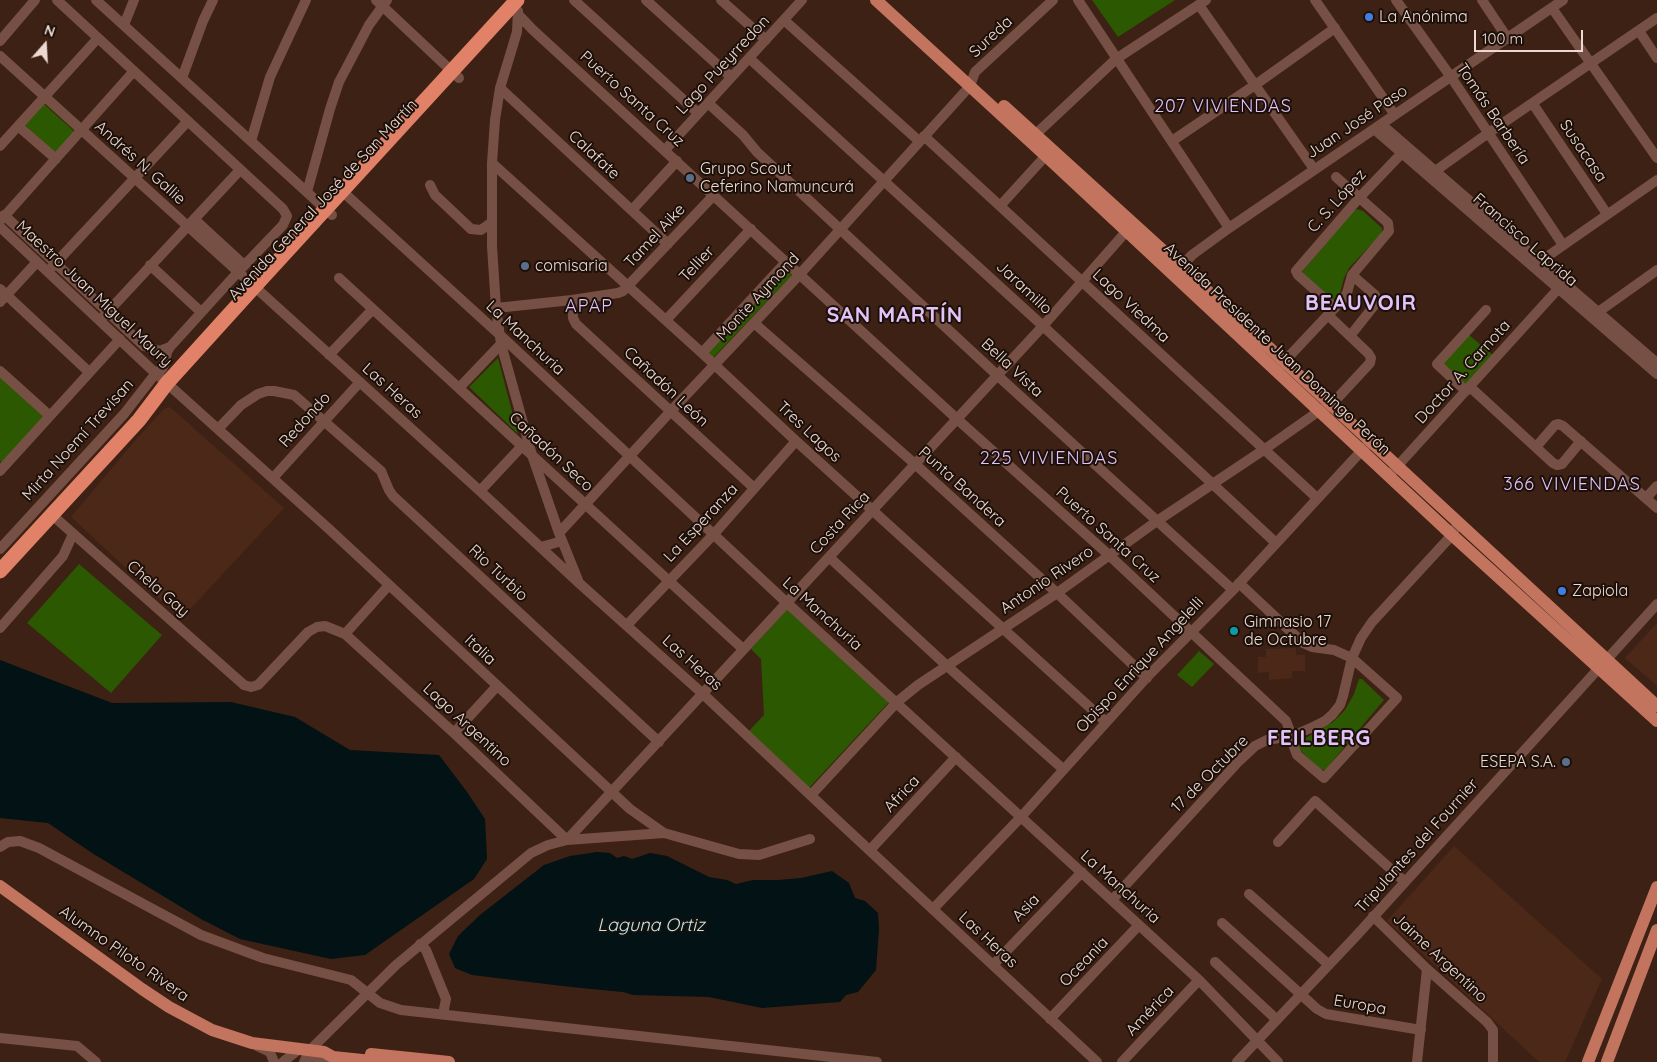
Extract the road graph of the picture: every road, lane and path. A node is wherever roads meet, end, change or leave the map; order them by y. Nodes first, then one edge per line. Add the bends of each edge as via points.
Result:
1 (34, 0) edge
2 (57, 0) edge
3 (96, 0) edge
4 (134, 0) edge
5 (213, 0) edge
6 (306, 0) edge
7 (529, 0) edge
8 (574, 0) edge
9 (646, 0) edge
10 (721, 0) edge
11 (876, 0) edge
12 (889, 0) edge
13 (1053, 0) edge
14 (1078, 0) edge
15 (1315, 0) edge
16 (1396, 0) edge
17 (1482, 0) edge
18 (1563, 0) edge
19 (381, 2) edge
20 (798, 2) edge
21 (1203, 2) edge
22 (517, 5) edge
23 (1552, 8) junction
24 (1657, 18) edge
25 (784, 20) junction
26 (124, 25) junction
27 (1335, 28) junction
28 (1639, 31) junction
29 (98, 38) junction
30 (1508, 39) junction
31 (766, 40) junction
32 (0, 41) edge
33 (0, 56) edge
34 (750, 58) junction
35 (1657, 58) edge
36 (1116, 59) junction
37 (1591, 63) junction
38 (134, 71) junction
39 (455, 75) junction
40 (731, 77) junction
41 (1450, 77) junction
42 (182, 78) junction
43 (971, 82) junction
44 (1255, 85) junction
45 (500, 88) junction
46 (45, 97) junction
47 (708, 103) junction
48 (1533, 104) junction
49 (698, 114) junction
50 (1395, 115) junction
51 (188, 121) junction
52 (18, 126) junction
53 (1378, 127) junction
54 (81, 129) junction
55 (1487, 134) junction
56 (922, 139) junction
57 (1035, 139) junction
58 (251, 141) junction
59 (1172, 141) junction
60 (0, 146) edge
61 (665, 150) junction
62 (1049, 152) junction
63 (1402, 153) junction
64 (1657, 158) edge
65 (56, 159) junction
66 (677, 161) junction
67 (492, 164) junction
68 (240, 170) junction
69 (1314, 170) junction
70 (1432, 174) junction
71 (1336, 177) dead end
72 (135, 178) junction
73 (884, 180) junction
74 (1657, 180) edge
75 (430, 185) dead end
76 (307, 192) junction
77 (346, 194) junction
78 (714, 195) junction
79 (1359, 198) junction
80 (1000, 206) junction
81 (632, 210) junction
82 (329, 212) junction
83 (1607, 214) junction
84 (2, 218) edge
85 (190, 222) junction
86 (492, 222) junction
87 (0, 228) edge
88 (1130, 228) junction
89 (1229, 228) junction
90 (472, 229) junction
91 (751, 229) junction
92 (841, 229) junction
93 (668, 244) junction
94 (1563, 245) junction
95 (492, 246) junction
96 (37, 262) junction
97 (56, 262) junction
98 (786, 262) junction
99 (1536, 264) junction
100 (150, 265) junction
101 (241, 269) junction
102 (1176, 270) junction
103 (1657, 270) edge
104 (48, 272) junction
105 (800, 274) junction
106 (1352, 275) junction
107 (339, 278) dead end
108 (1082, 282) junction
109 (629, 287) junction
110 (1558, 289) junction
111 (257, 290) junction
112 (2, 295) edge
113 (572, 300) junction
114 (496, 308) junction
115 (373, 309) junction
116 (1486, 310) dead end
117 (107, 312) junction
118 (202, 312) junction
119 (1331, 312) junction
120 (1595, 315) junction
121 (666, 320) junction
122 (99, 321) junction
123 (754, 323) junction
124 (1043, 326) junction
125 (1350, 336) junction
126 (120, 339) junction
127 (500, 340) junction
128 (170, 346) junction
129 (702, 353) junction
130 (329, 354) junction
131 (1655, 357) edge
132 (715, 365) junction
133 (1280, 366) junction
134 (0, 371) edge
135 (90, 372) junction
136 (156, 373) junction
137 (1657, 374) edge
138 (997, 375) junction
139 (360, 382) junction
140 (170, 387) junction
141 (459, 388) junction
142 (1468, 389) junction
143 (1325, 408) junction
144 (670, 412) junction
145 (50, 416) junction
146 (957, 419) junction
147 (325, 421) junction
148 (218, 429) junction
149 (796, 441) junction
150 (1581, 441) junction
151 (522, 446) junction
152 (1366, 446) junction
153 (1536, 447) junction
154 (1265, 449) junction
155 (532, 455) junction
156 (630, 456) junction
157 (915, 464) junction
158 (0, 470) edge
159 (1393, 471) junction
160 (273, 478) junction
161 (1214, 484) junction
162 (1657, 486) edge
163 (754, 488) junction
164 (480, 491) junction
165 (1317, 498) junction
166 (1646, 498) junction
167 (587, 505) junction
168 (1657, 508) edge
169 (872, 510) junction
170 (51, 514) junction
171 (1157, 521) junction
172 (1455, 529) junction
173 (73, 534) junction
174 (714, 534) junction
175 (561, 537) junction
176 (1276, 543) junction
177 (541, 547) junction
178 (0, 549) edge
179 (1110, 556) junction
180 (829, 557) junction
181 (0, 571) edge
182 (669, 580) junction
183 (579, 583) junction
184 (389, 585) junction
185 (1236, 586) junction
186 (1057, 593) junction
187 (786, 602) junction
188 (1657, 604) edge
189 (627, 625) junction
190 (0, 628) edge
191 (1003, 628) junction
192 (1191, 632) junction
193 (345, 634) junction
194 (743, 649) junction
195 (1352, 658) junction
196 (1603, 664) junction
197 (946, 665) junction
198 (1146, 678) junction
199 (497, 686) junction
200 (703, 694) junction
201 (897, 702) junction
202 (1657, 706) edge
203 (1657, 721) edge
204 (1106, 722) junction
205 (454, 733) junction
206 (1292, 736) junction
207 (659, 742) junction
208 (956, 758) junction
209 (1063, 769) junction
210 (1324, 778) joint
211 (612, 794) junction
212 (811, 795) junction
213 (1021, 817) junction
214 (664, 833) junction
215 (810, 839) dead end
216 (567, 840) junction
217 (1278, 842) dead end
218 (0, 847) edge
219 (870, 850) junction
220 (1082, 872) junction
221 (1404, 881) junction
222 (0, 886) edge
223 (1657, 887) edge
224 (1250, 894) dead end
225 (1112, 900) junction
226 (933, 909) junction
227 (1373, 916) junction
228 (1222, 923) dead end
229 (1139, 925) junction
230 (1657, 930) edge
231 (420, 944) junction
232 (1215, 962) dead end
233 (1329, 964) junction
234 (993, 965) junction
235 (1426, 969) junction
236 (1199, 980) junction
237 (367, 994) junction
238 (1302, 994) junction
239 (443, 1014) junction
240 (1050, 1019) junction
241 (1277, 1020) junction
242 (1421, 1030) junction
243 (0, 1038) edge
244 (1257, 1041) junction
245 (252, 1043) junction
246 (324, 1052) junction
247 (304, 1056) edge
248 (345, 1058) junction
249 (96, 1062) edge
250 (274, 1062) edge
251 (283, 1062) edge
252 (382, 1062) edge
253 (449, 1062) edge
254 (877, 1062) edge
255 (1097, 1062) edge
256 (1122, 1062) edge
257 (1238, 1062) edge
258 (1278, 1062) edge
259 (1418, 1062) edge
260 (1493, 1062) edge
261 (1588, 1062) edge
262 (1606, 1062) edge

1 - 32 street
2 - 29 street
3 - 26 street
4 - 26 street
5 - 42 street
6 - 58 street via 270,77
7 - 22 highway, Avenida General José de San Martín
8 - 49 street
9 - 40 street
10 - 31 street
11 - 43 main road, Avenida Presidente Juan Domingo Perón
12 - 43 main road, Avenida Presidente Juan Domingo Perón
13 - 43 street, Sureda via 975,72
14 - 36 street
15 - 27 street
16 - 41 street, Tomás Barbería
17 - 30 street
18 - 23 street, Juan José Paso
19 - 39 street
19 - 76 street via 339,82
20 - 25 street, Lago Pueyrredon
21 - 36 street
21 - 44 street
22 - 39 highway, Avenida General José de San Martín
22 - 45 street via 517,32
22 - 61 street, Puerto Santa Cruz via 533,30
23 - 30 street, Juan José Paso
23 - 37 street
24 - 28 street
25 - 31 street, Lago Pueyrredon
25 - 56 street, Lago Viedma
26 - 42 street
27 - 44 street
27 - 50 street
28 - 35 street
28 - 37 street
29 - 38 street
29 - 46 street
30 - 41 street, Juan José Paso
31 - 34 street, Lago Pueyrredon
33 - 46 street, Andrés N. Gallie
34 - 40 street, Lago Pueyrredon
34 - 73 street, Jaramillo
36 - 57 street
36 - 59 street
37 - 48 street
37 - 64 street
38 - 51 street
38 - 54 street
39 - 77 highway, Avenida General José de San Martín
40 - 47 street, Lago Pueyrredon
41 - 50 street, Juan José Paso
41 - 55 street, Tomás Barbería
42 - 58 street
43 - 56 street, Monte Aymond
43 - 57 main road, Avenida Presidente Juan Domingo Perón
44 - 59 street
44 - 69 street
45 - 67 street
45 - 81 street, Calafate
46 - 52 street
46 - 54 street, Andrés N. Gallie
47 - 49 street, Lago Pueyrredon
47 - 92 street, Bella Vista
48 - 55 street
48 - 83 street, Susacasa
49 - 61 street, Lago Pueyrredon
50 - 53 street, Juan José Paso
51 - 68 street
51 - 72 street
52 - 60 street
52 - 65 street
53 - 63 street, Francisco Laprida
53 - 69 street, Juan José Paso
53 - 70 street, Francisco Laprida
54 - 65 street
54 - 72 street, Andrés N. Gallie
55 - 70 street
55 - 94 street, Tomás Barbería
56 - 73 street, Monte Aymond
56 - 80 street, Lago Viedma
57 - 62 main road, Avenida Presidente Juan Domingo Perón
58 - 76 street
59 - 89 street
61 - 66 street, Puerto Santa Cruz
62 - 80 street
62 - 88 main road, Avenida Presidente Juan Domingo Perón
63 - 70 street, Francisco Laprida
63 - 79 street, C. S. López
65 - 84 street
66 - 78 street, Puerto Santa Cruz
66 - 81 street
67 - 86 street
67 - 109 street, Tres Lagos
68 - 85 street
68 - 101 street via 287,216 283,225
69 - 89 street, Juan José Paso
70 - 99 street, Francisco Laprida
71 - 79 street
72 - 85 street, Andrés N. Gallie
72 - 97 street
73 - 92 street, Monte Aymond
73 - 124 street, Jaramillo
74 - 83 street
75 - 90 street via 435,195
76 - 82 street
77 - 82 highway, Avenida General José de San Martín
77 - 127 street, La Manchuria
78 - 91 street, Puerto Santa Cruz
78 - 93 street, Tamel Aike
79 - 106 street via 1388,223 1389,230
79 - 119 street, C. S. López via 1296,271
80 - 108 street, Lago Viedma
81 - 93 street, Calafate
82 - 111 highway, Avenida General José de San Martín
83 - 94 street
84 - 97 street
85 - 100 street
85 - 101 street, Andrés N. Gallie
86 - 90 street via 480,230
86 - 95 street
87 - 96 street, Maestro Juan Miguel Maury
88 - 102 main road, Avenida Presidente Juan Domingo Perón
88 - 108 street, Costa Rica
89 - 102 street, Juan José Paso
90 - 95 street
91 - 98 street, Puerto Santa Cruz
91 - 121 street, Tellier
92 - 105 street, Monte Aymond
92 - 138 street, Bella Vista
93 - 109 street, Tamel Aike
94 - 99 street
95 - 114 street
96 - 104 street, Maestro Juan Miguel Maury
96 - 112 street
97 - 104 street
97 - 117 street
98 - 105 street, Puerto Santa Cruz
98 - 129 street
99 - 110 street, Francisco Laprida
99 - 120 street, Francisco Laprida
100 - 117 street
100 - 118 street
101 - 111 street, Andrés N. Gallie
101 - 118 street
102 - 133 main road, Avenida Presidente Juan Domingo Perón
103 - 120 street
104 - 122 street, Maestro Juan Miguel Maury
105 - 123 street, Monte Aymond
105 - 146 street, Puerto Santa Cruz
106 - 119 street via 1347,293
106 - 125 street via 1375,295 1377,302
107 - 115 street, Cañadón Seco
108 - 124 street, Costa Rica
108 - 154 street, Lago Viedma
109 - 113 street, Tamel Aike via 618,294
109 - 121 street, Tres Lagos
110 - 120 street, Francisco Laprida
110 - 142 street, Doctor A. Carnota
111 - 130 street, Las Heras
111 - 140 highway, Avenida General José de San Martín
112 - 135 street
113 - 114 street, Tamel Aike
113 - 144 street, Cañadón León via 576,324
114 - 127 street
115 - 130 street
115 - 141 street, Cañadón Seco
116 - 142 street via 1437,364
117 - 122 street
117 - 128 street via 144,346 160,351
118 - 128 street
119 - 125 street
119 - 133 street
120 - 131 street, Francisco Laprida
120 - 137 street, Francisco Laprida
121 - 129 street, Tres Lagos
122 - 126 street, Maestro Juan Miguel Maury
123 - 132 street, Monte Aymond
123 - 157 street, Punta Bandera
124 - 138 street, Costa Rica
124 - 161 street, Jaramillo
125 - 143 street, Antonio Rivero via 1368,353 1370,363
126 - 135 street
126 - 136 street, Maestro Juan Miguel Maury
127 - 141 street
127 - 155 street
127 - 156 street, La Manchuria
128 - 136 street, Mirta Noemí Trevisan via 165,364
129 - 132 street, Tres Lagos
130 - 139 street, Las Heras
132 - 144 street, Monte Aymond
132 - 149 street, Tres Lagos
133 - 143 main road, Avenida Presidente Juan Domingo Perón
134 - 145 street
135 - 145 street
136 - 140 street, Maestro Juan Miguel Maury
136 - 178 street, Mirta Noemí Trevisan via 124,414
138 - 146 street, Costa Rica
138 - 171 street, Bella Vista
139 - 147 street, Redondo
139 - 164 street, Las Heras
140 - 148 street, Italia
140 - 170 highway, Avenida General José de San Martín
141 - 151 street, Cañadón Seco
142 - 153 street
142 - 159 street, Doctor A. Carnota
143 - 152 main road, Avenida Presidente Juan Domingo Perón
143 - 154 street, Antonio Rivero
144 - 156 street, Monte Aymond
144 - 163 street, Cañadón León
145 - 158 street
146 - 157 street, Costa Rica
146 - 179 street, Puerto Santa Cruz
147 - 148 street, Rio Turbio via 294,395 267,391 247,400
147 - 160 street, Redondo
147 - 207 street, Rio Turbio via 381,471 393,496
148 - 160 street, Italia
149 - 163 street, La Esperanza
149 - 169 street, Tres Lagos
150 - 153 street via 1558,424
150 - 153 street via 1562,464 1557,465
150 - 166 street
151 - 155 street, Cañadón Seco
151 - 164 street
152 - 159 main road, Avenida Presidente Juan Domingo Perón
152 - 165 street, Obispo Enrique Angelelli
154 - 161 street, Antonio Rivero
154 - 165 street, Lago Viedma
155 - 167 street, Cañadón Seco
155 - 175 street
156 - 167 street, Monte Aymond
156 - 174 street, La Manchuria
157 - 169 street, Costa Rica
157 - 186 street, Punta Bandera
159 - 172 main road, Avenida Presidente Juan Domingo Perón
160 - 184 street, Italia
161 - 171 street, Antonio Rivero
161 - 176 street, Jaramillo
162 - 166 street
163 - 174 street, La Esperanza
164 - 177 street, Las Heras
165 - 176 street, Obispo Enrique Angelelli
166 - 168 street
167 - 175 street, Monte Aymond
167 - 182 street, Cañadón Seco
169 - 180 street, Costa Rica
169 - 191 street, Tres Lagos
170 - 173 street, Chela Gay
170 - 181 highway, Avenida General José de San Martín
171 - 179 street, Antonio Rivero
171 - 185 street, Bella Vista
172 - 195 street, 17 de Octubre via 1372,622 1360,638
172 - 196 main road, Avenida Presidente Juan Domingo Perón
173 - 190 street via 64,556
173 - 193 street, Chela Gay via 244,685 258,686 316,627 332,627
174 - 182 street, La Esperanza
174 - 187 street, La Manchuria
175 - 177 street
175 - 183 street
176 - 185 street, Obispo Enrique Angelelli
177 - 183 street, Las Heras
179 - 186 street, Antonio Rivero
179 - 192 street, Puerto Santa Cruz
180 - 187 street, Costa Rica
180 - 197 street
182 - 189 street, La Esperanza
182 - 194 street, Cañadón Seco
183 - 189 street, Las Heras
184 - 193 street
184 - 199 street, Italia
185 - 192 street, Obispo Enrique Angelelli
185 - 195 street, Bella Vista via 1303,643
186 - 191 street, Antonio Rivero
186 - 198 street, Punta Bandera
187 - 194 street, Costa Rica
187 - 201 street, La Manchuria
188 - 196 street, Tripulantes del Fournier
189 - 200 street, Las Heras
191 - 197 street, Antonio Rivero
191 - 204 street, Tres Lagos
192 - 198 street, Obispo Enrique Angelelli
192 - 206 street, Puerto Santa Cruz via 1286,721
193 - 205 street, Lago Argentino
194 - 200 street, Costa Rica
195 - 206 street, 17 de Octubre via 1343,696 1332,715
195 - 210 street, Bella Vista via 1397,698
196 - 202 main road, Avenida Presidente Juan Domingo Perón
196 - 203 main road, Avenida Presidente Juan Domingo Perón
196 - 221 street, Tripulantes del Fournier
197 - 201 street, Antonio Rivero
197 - 209 street
198 - 204 street, Obispo Enrique Angelelli
199 - 205 street
199 - 211 street, Italia
200 - 207 street, Costa Rica
200 - 212 street, Las Heras
201 - 208 street, La Manchuria
201 - 212 street, Antonio Rivero
204 - 209 street, Obispo Enrique Angelelli
205 - 216 street, Lago Argentino
206 - 210 street, Puerto Santa Cruz via 1297,755
206 - 225 street, 17 de Octubre via 1267,740 1246,754
207 - 211 street, Costa Rica
208 - 213 street, La Manchuria
208 - 219 street, Africa
209 - 213 street, Obispo Enrique Angelelli
211 - 214 street, Italia
211 - 216 street, Costa Rica
212 - 219 street, Las Heras
213 - 220 street, La Manchuria
213 - 226 street, Obispo Enrique Angelelli
214 - 215 street, Italia via 748,856
214 - 216 street
216 - 231 street via 531,852
217 - 221 street via 1315,801
218 - 237 street via 8,842 20,842 39,848 201,935 263,958 351,980
219 - 226 street, Las Heras
220 - 225 street, La Manchuria
220 - 234 street, Asia
221 - 227 street, Tripulantes del Fournier
222 - 245 main road, Alumno Piloto Rivera via 169,1007 212,1030
223 - 261 main road
224 - 233 street
225 - 229 street, La Manchuria
226 - 234 street, Las Heras
227 - 233 street, Tripulantes del Fournier
227 - 235 street, Jaime Argentino
228 - 238 street, Europa
229 - 236 street, La Manchuria
229 - 240 street, Oceania
230 - 262 main road
231 - 237 street
231 - 239 street via 426,950 446,999
232 - 241 street
233 - 238 street, Tripulantes del Fournier
234 - 240 street, Las Heras
235 - 242 street
235 - 260 street, Jaime Argentino via 1493,1030
236 - 244 street, La Manchuria
236 - 256 street, América
237 - 239 street via 380,1003 402,1010
237 - 247 street
238 - 241 street, Tripulantes del Fournier
238 - 242 street, Europa via 1317,1010 1326,1014
239 - 254 street
240 - 255 street, Las Heras
241 - 244 street, Tripulantes del Fournier
242 - 259 street
243 - 249 street via 77,1046
244 - 257 street, Tripulantes del Fournier
244 - 258 street, La Manchuria
245 - 247 main road, Alumno Piloto Rivera
245 - 250 street via 270,1052
246 - 247 main road, Alumno Piloto Rivera
246 - 248 main road, Alumno Piloto Rivera
246 - 253 main road, Alumno Piloto Rivera via 332,1050
247 - 248 street
247 - 251 street
248 - 252 main road, Alumno Piloto Rivera

